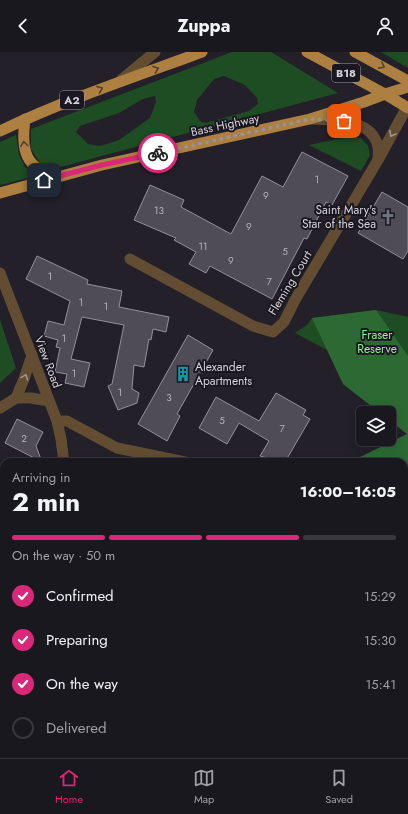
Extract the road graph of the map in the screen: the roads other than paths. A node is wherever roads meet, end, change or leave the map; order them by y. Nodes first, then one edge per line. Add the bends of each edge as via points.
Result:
1 (155, 52) edge
2 (202, 52) edge
3 (307, 52) edge
4 (355, 52) edge
5 (408, 81) edge
6 (119, 82) junction
7 (408, 87) edge
8 (384, 94) junction
9 (408, 107) edge
10 (25, 119) junction
11 (310, 119) junction
12 (0, 131) edge
13 (378, 160) junction
14 (59, 176) junction
15 (0, 193) edge
16 (130, 258) dead end
17 (0, 273) edge
18 (32, 355) junction
19 (16, 398) junction
20 (48, 401) junction
21 (0, 408) edge
22 (57, 421) junction
23 (63, 458) edge
24 (166, 458) edge

1 - 6 street
6 -> 2 highway, A2
3 - 8 highway, B18
4 -> 5 highway, B18
10 -> 6 highway, A2
7 - 8 highway, Bass Highway
8 - 9 highway, B18
8 - 11 highway, Bass Highway
9 -> 13 street, Fleming Court
10 - 12 highway, A2
14 -> 10 highway via 41,170 27,157 23,138
11 - 13 street via 344,121 368,130 377,143
11 - 14 highway, Bass Highway
13 - 16 street, Fleming Court via 284,322 273,332 253,326
14 - 15 highway, Bass Highway
17 - 18 street, View Road
19 -> 18 street
18 - 20 street, View Road
19 - 20 street
19 - 21 street
20 - 22 street, View Road
22 - 23 street, View Road
22 - 24 street via 67,422 117,448

